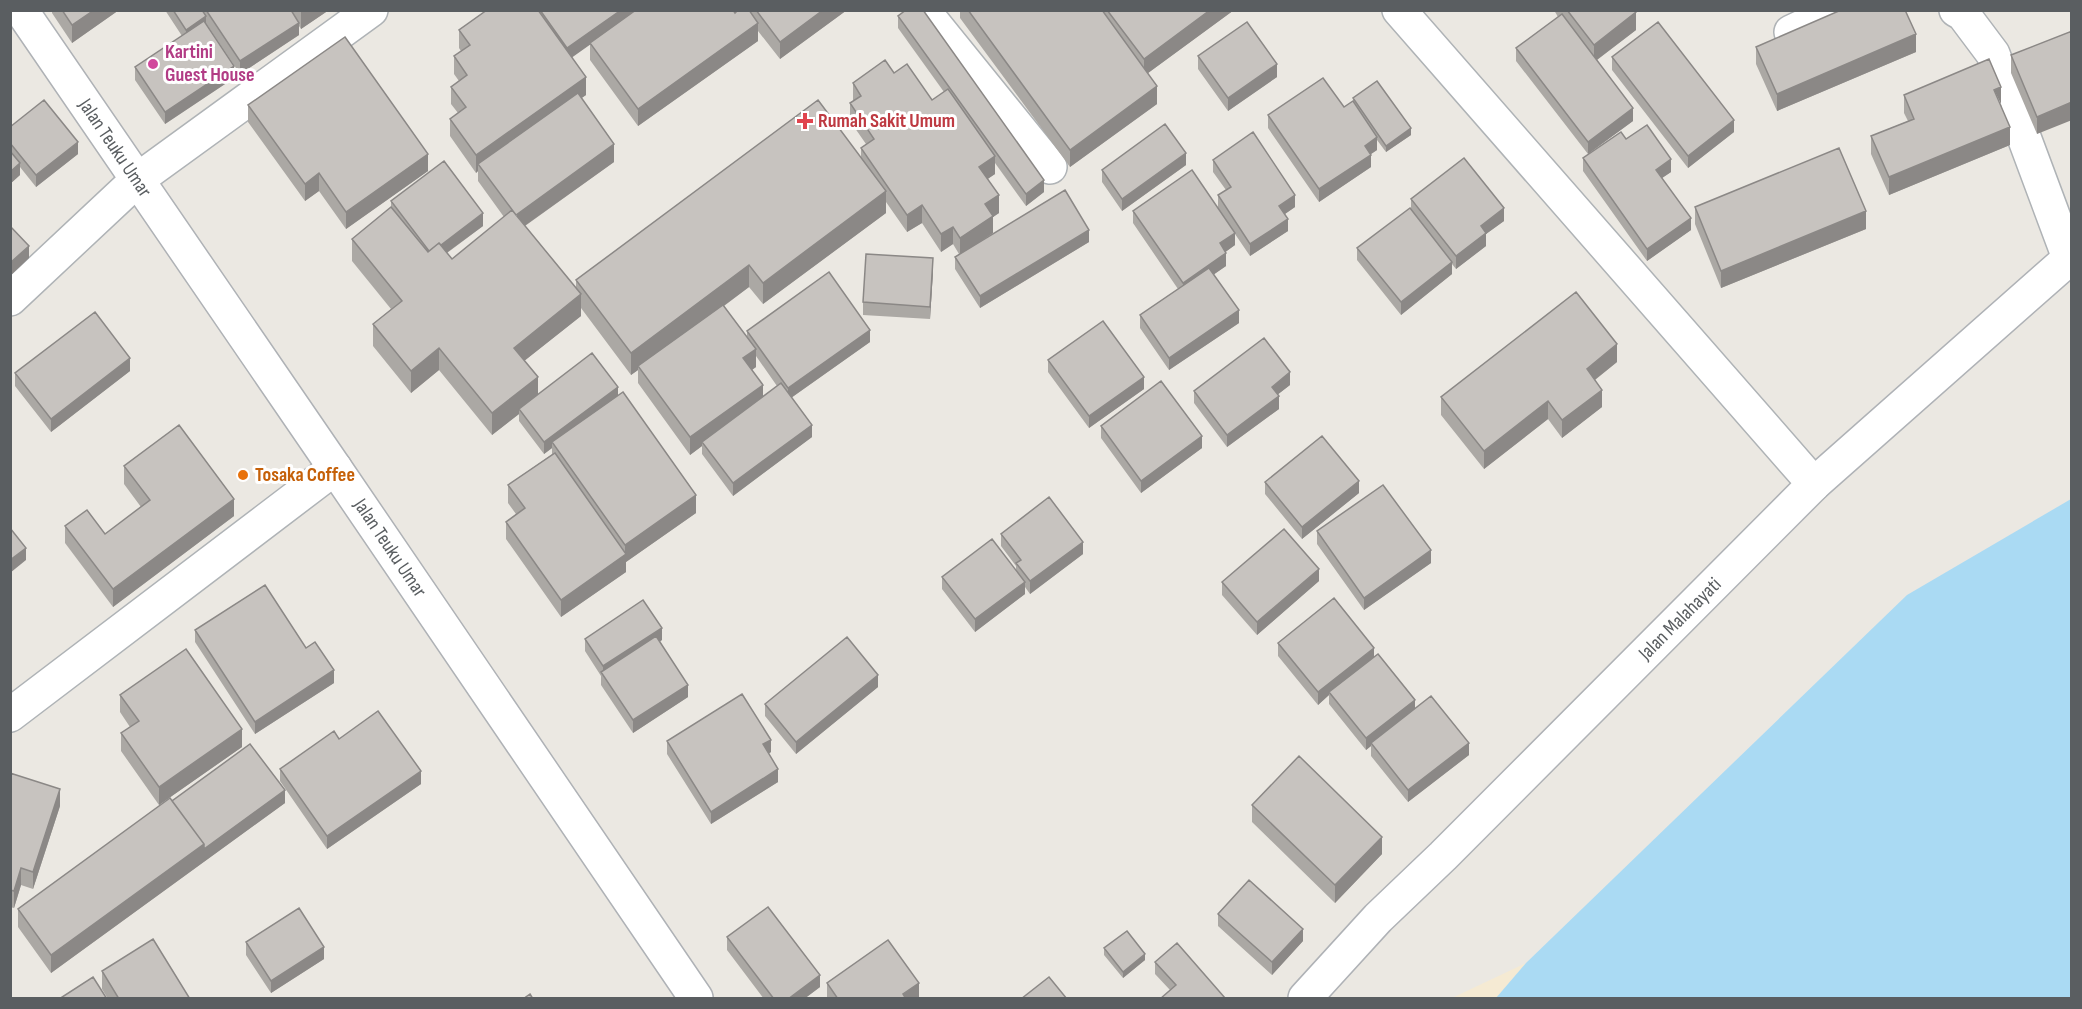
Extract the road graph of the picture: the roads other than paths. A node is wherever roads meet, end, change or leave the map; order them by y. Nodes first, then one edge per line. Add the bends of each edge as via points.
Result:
1 (21, 10) edge
2 (371, 10) edge
3 (923, 10) edge
4 (1399, 10) edge
5 (1838, 10) edge
6 (1956, 10) edge
7 (1791, 32) edge
8 (1050, 167) dead end
9 (137, 180) junction
10 (2070, 257) edge
11 (10, 299) edge
12 (335, 468) junction
13 (1814, 484) junction
14 (10, 715) edge
15 (696, 999) edge
16 (1305, 999) edge

1 - 9 main road, Jalan Teuku Umar
2 - 9 main road
3 - 8 main road
4 - 13 main road
5 - 7 main road
6 - 10 main road via 1993,54
9 - 11 main road
9 - 12 main road, Jalan Teuku Umar
10 - 13 main road, Jalan Malahayati
12 - 14 main road
12 - 15 main road, Jalan Teuku Umar
13 - 16 main road, Jalan Malahayati via 1378,918

